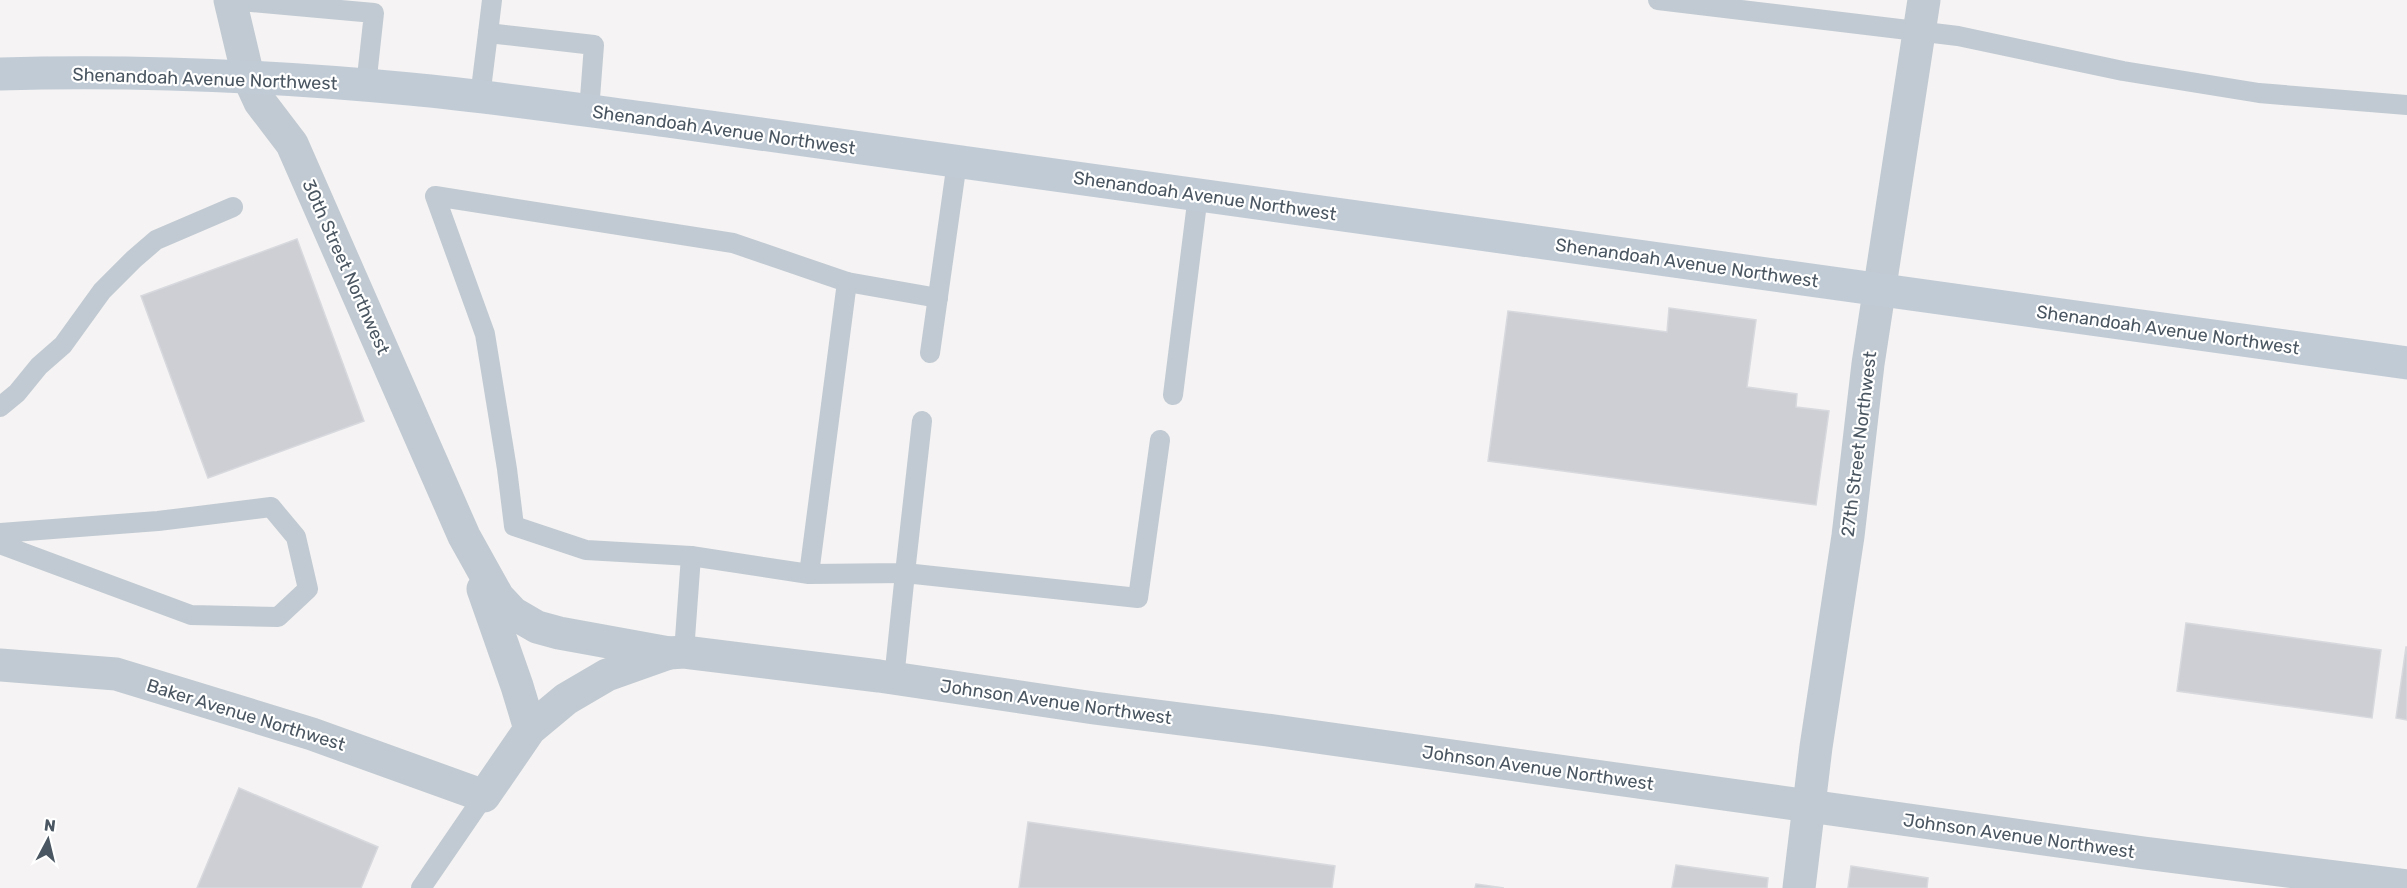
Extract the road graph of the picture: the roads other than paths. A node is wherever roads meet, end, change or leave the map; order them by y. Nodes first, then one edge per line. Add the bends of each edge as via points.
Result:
1 (230, 0) edge
2 (492, 0) edge
3 (1658, 0) edge
4 (1922, 16) edge
5 (488, 33) junction
6 (0, 74) edge
7 (248, 76) junction
8 (366, 86) junction
9 (480, 97) junction
10 (2407, 105) edge
11 (589, 111) junction
12 (957, 162) junction
13 (1198, 195) junction
14 (233, 207) dead end
15 (847, 282) junction
16 (1880, 290) junction
17 (938, 298) junction
18 (930, 353) dead end
19 (2407, 363) edge
20 (1173, 395) dead end
21 (0, 408) edge
22 (922, 421) dead end
23 (1160, 440) dead end
24 (0, 533) edge
25 (464, 536) junction
26 (0, 544) edge
27 (691, 556) junction
28 (905, 573) junction
29 (809, 574) junction
30 (676, 653) junction
31 (0, 665) edge
32 (894, 678) junction
33 (530, 729) junction
34 (484, 796) junction
35 (1809, 807) junction
36 (2407, 886) edge
37 (421, 888) edge
38 (1800, 888) edge

1 - 7 street, 30th Street Northwest
1 - 8 lane via 374,13
2 - 5 lane
3 - 4 lane
4 - 10 lane via 1958,36 2123,71 2259,93
4 - 16 street, 27th Street Northwest
5 - 9 lane
5 - 11 lane via 594,45
6 - 7 main road, Shenandoah Avenue Northwest
7 - 8 main road, Shenandoah Avenue Northwest
7 - 25 street, 30th Street Northwest via 260,102 292,144
8 - 9 main road, Shenandoah Avenue Northwest
9 - 11 main road, Shenandoah Avenue Northwest
11 - 12 main road, Shenandoah Avenue Northwest
12 - 13 main road, Shenandoah Avenue Northwest
12 - 17 lane
13 - 16 main road, Shenandoah Avenue Northwest
13 - 20 lane
14 - 21 lane via 156,240 134,258 102,291 63,345
15 - 17 lane
15 - 27 lane via 734,243 435,196 485,334 514,526 586,550
15 - 29 lane
16 - 19 main road, Shenandoah Avenue Northwest
16 - 35 street, 27th Street Northwest
17 - 18 lane
22 - 28 lane
23 - 28 lane via 1138,598
24 - 26 lane via 158,521 271,507 296,537 308,589 278,617 191,615
25 - 30 street, 30th Street Northwest via 498,597 513,613 537,627
25 - 33 street, 30th Street Northwest
27 - 29 lane
27 - 30 lane
28 - 29 lane
28 - 32 lane
30 - 32 street, Johnson Avenue Northwest
30 - 33 street via 607,675 566,699
31 - 34 street, Baker Avenue Northwest via 116,674 312,734
32 - 35 street, Johnson Avenue Northwest
33 - 34 street
34 - 37 lane
35 - 36 street, Johnson Avenue Northwest
35 - 38 street, 27th Street Northwest

